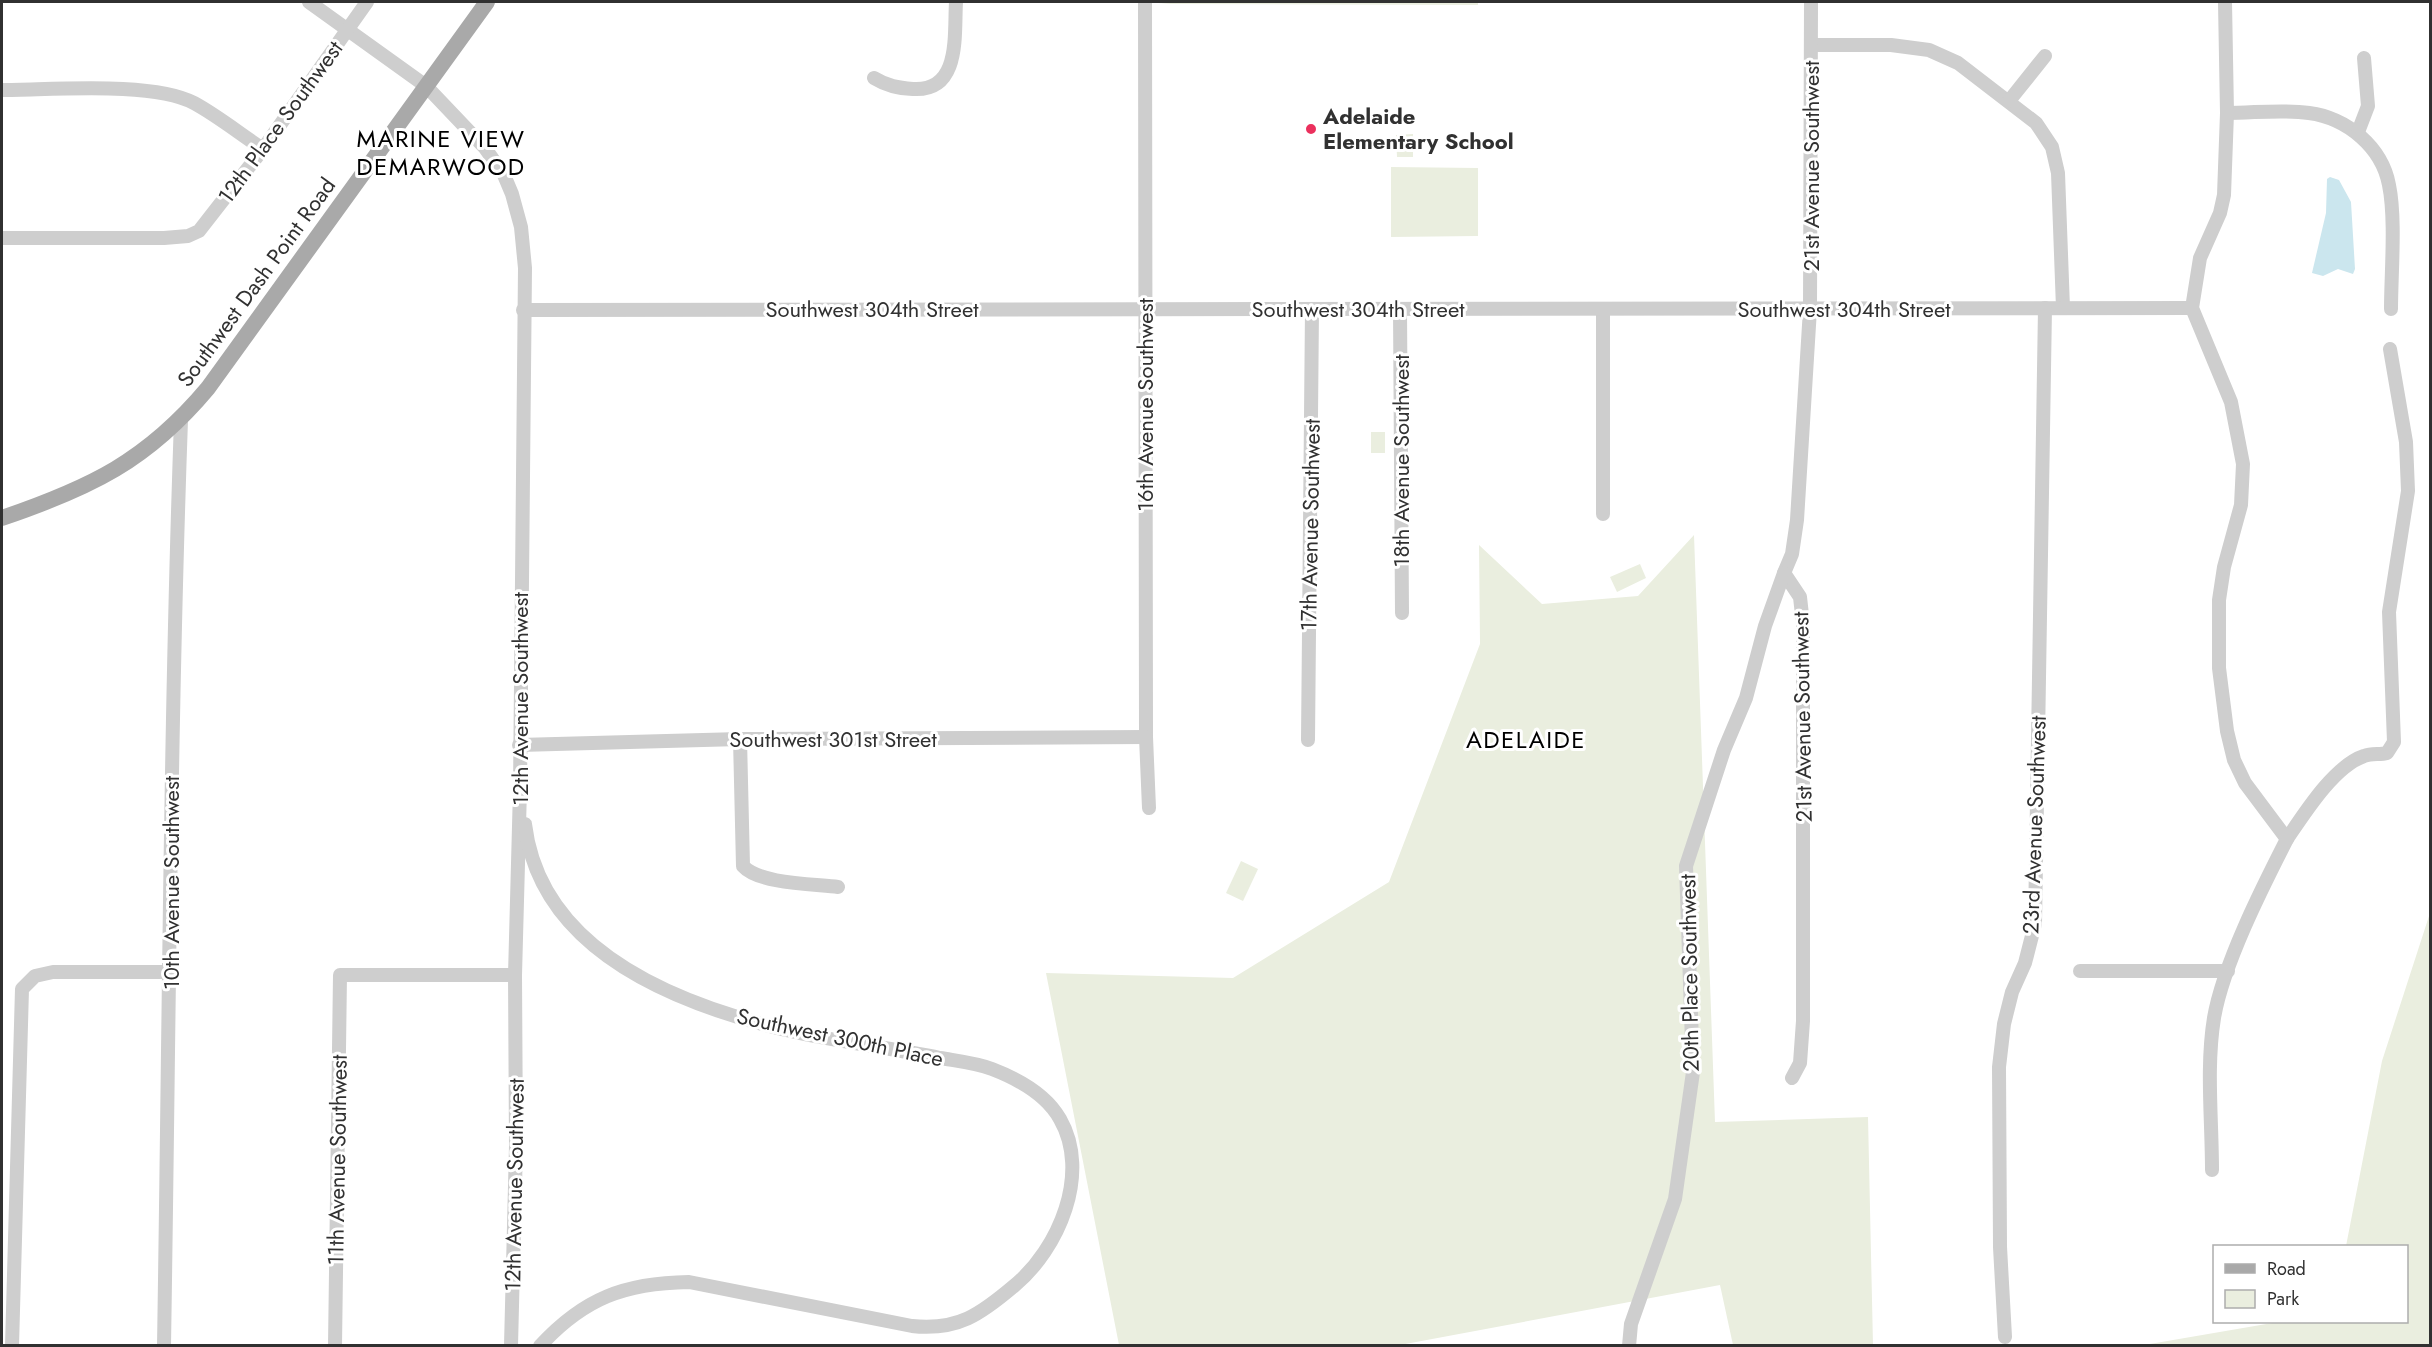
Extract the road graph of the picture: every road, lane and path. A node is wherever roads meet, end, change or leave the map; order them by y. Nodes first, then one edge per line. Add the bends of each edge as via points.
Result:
1 (309, 2) edge
2 (367, 2) edge
3 (487, 2) edge
4 (956, 2) edge
5 (1145, 2) edge
6 (1811, 2) edge
7 (2225, 2) edge
8 (347, 28) junction
9 (1811, 45) junction
10 (2045, 56) dead end
11 (2364, 58) dead end
12 (874, 78) dead end
13 (426, 86) junction
14 (2, 90) edge
15 (2009, 101) junction
16 (2227, 113) junction
17 (2358, 132) junction
18 (263, 149) junction
19 (2, 238) edge
20 (2045, 308) junction
21 (2063, 308) junction
22 (2192, 308) junction
23 (1145, 309) junction
24 (1312, 309) junction
25 (1400, 309) junction
26 (1603, 309) junction
27 (1810, 309) junction
28 (2391, 309) dead end
29 (524, 310) junction
30 (2390, 349) dead end
31 (181, 420) junction
32 (1603, 514) dead end
33 (2, 518) edge
34 (1784, 573) junction
35 (1402, 613) dead end
36 (1146, 737) junction
37 (740, 739) junction
38 (1308, 741) dead end
39 (519, 745) junction
40 (520, 789) junction
41 (1149, 808) dead end
42 (2287, 839) junction
43 (838, 887) dead end
44 (2080, 971) dead end
45 (2228, 971) junction
46 (170, 972) junction
47 (515, 975) junction
48 (1792, 1078) dead end
49 (2212, 1170) dead end
50 (2005, 1337) dead end
51 (12, 1346) edge
52 (164, 1346) edge
53 (335, 1346) edge
54 (511, 1346) edge
55 (540, 1346) edge
56 (1629, 1346) edge

1 - 8 street, 12th Avenue Southwest
2 - 8 street, 12th Place Southwest
3 - 13 main road, Southwest Dash Point Road
4 - 12 street via 948,74 938,85 917,89 889,86
5 - 23 street, 16th Avenue Southwest
6 - 9 street, 21st Avenue Southwest
7 - 16 street
8 - 13 street, 12th Avenue Southwest
8 - 18 street, 12th Place Southwest
9 - 15 street via 1891,45 1929,50 1958,63
9 - 27 street, 21st Avenue Southwest
10 - 15 street
11 - 17 street via 2368,106
13 - 29 street, 12th Avenue Southwest via 484,148 509,185 523,242
13 - 31 main road, Southwest Dash Point Road
14 - 18 street via 143,90 170,94 193,103
15 - 21 street via 2043,133 2056,162
16 - 17 street via 2310,113
16 - 22 street via 2224,195 2200,258
17 - 28 street via 2389,183
18 - 19 street, 12th Place Southwest via 208,221 188,236
20 - 21 street, Southwest 304th Street
20 - 27 street, Southwest 304th Street
20 - 50 street, 23rd Avenue Southwest via 2035,924 2025,963 2012,992 1999,1067
21 - 22 street, Southwest 304th Street
22 - 42 street via 2231,402 2243,464 2241,505 2219,600 2219,668 2227,732 2245,783
23 - 24 street, Southwest 304th Street
23 - 29 street, Southwest 304th Street
23 - 36 street, 16th Avenue Southwest
24 - 25 street, Southwest 304th Street
24 - 38 street, 17th Avenue Southwest
25 - 26 street, Southwest 304th Street
25 - 35 street, 18th Avenue Southwest
26 - 27 street, Southwest 304th Street
26 - 32 street
27 - 34 street, 21st Avenue Southwest via 1797,520 1792,554
29 - 39 street, 12th Avenue Southwest
30 - 42 street via 2406,442 2408,491 2389,612 2393,746 2384,754 2362,756 2343,769
31 - 33 main road, Southwest Dash Point Road via 142,454 98,479
31 - 46 street, 10th Avenue Southwest via 169,852
34 - 48 street, 21st Avenue Southwest via 1801,602 1804,652 1803,1021 1800,1063
34 - 56 street, 20th Place Southwest via 1746,698 1724,750 1686,866 1693,1072 1675,1199 1631,1323
36 - 37 street, Southwest 301st Street
36 - 41 street, 16th Avenue Southwest
37 - 39 street, Southwest 301st Street
37 - 43 street via 743,866 763,878
39 - 40 street, 12th Avenue Southwest
40 - 47 street, 12th Avenue Southwest
40 - 55 street, Southwest 300th Place via 526,832 545,884 561,910 605,955 627,970 683,999 735,1016 805,1034 990,1068 1041,1096 1059,1117 1069,1137 1072,1158 1066,1211 1052,1239 1019,1282 983,1312 943,1327 894,1323 689,1282 666,1283 611,1293 560,1325
42 - 45 street
44 - 45 street
45 - 49 street via 2213,1030
46 - 51 street via 53,972 35,976 22,989
46 - 52 street, 10th Avenue Southwest
47 - 53 street, 11th Avenue Southwest via 340,975
47 - 54 street, 12th Avenue Southwest

